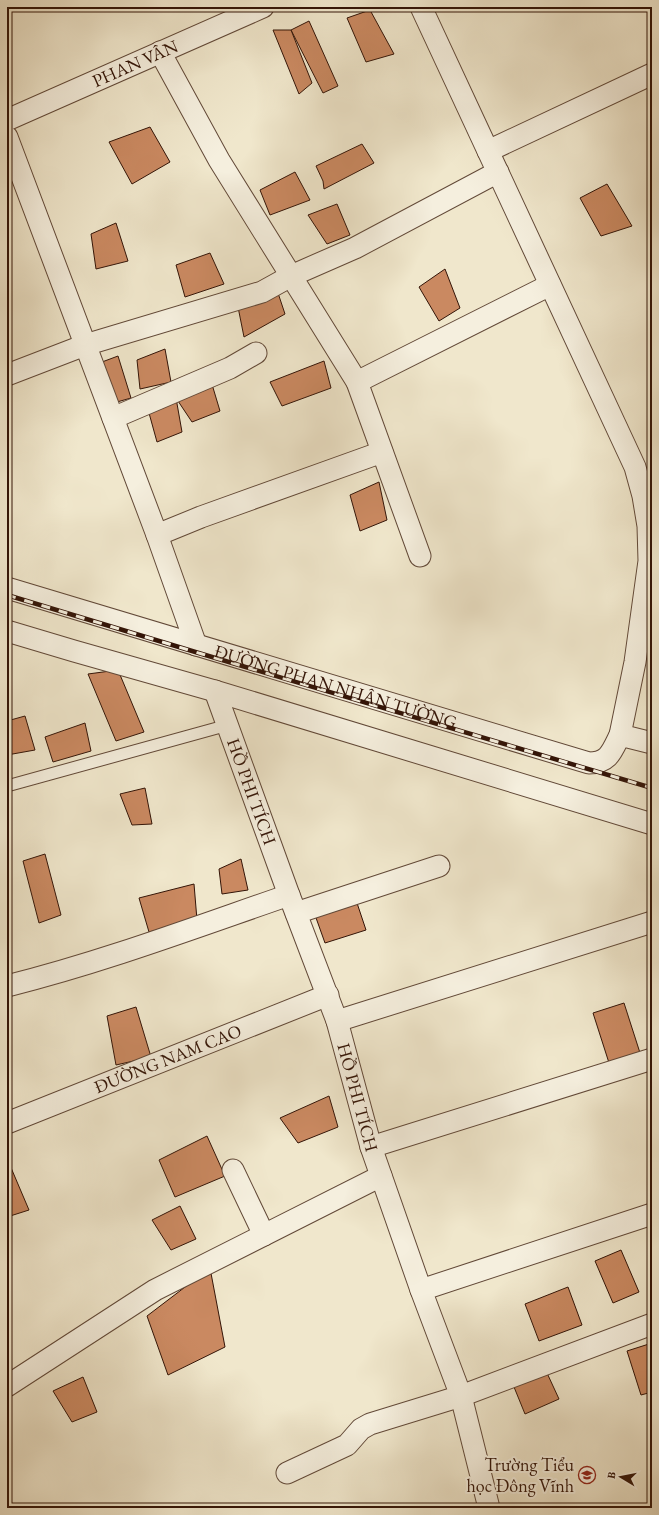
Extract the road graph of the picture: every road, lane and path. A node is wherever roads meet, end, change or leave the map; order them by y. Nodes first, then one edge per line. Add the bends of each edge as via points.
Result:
1 (263, 7) edge
2 (421, 7) edge
3 (160, 52) junction
4 (652, 74) edge
5 (7, 120) edge
6 (7, 138) edge
7 (488, 151) junction
8 (498, 172) junction
9 (291, 276) junction
10 (550, 285) junction
11 (85, 345) junction
12 (256, 353) dead end
13 (7, 375) edge
14 (357, 382) junction
15 (113, 418) junction
16 (382, 452) junction
17 (157, 535) junction
18 (420, 556) dead end
19 (7, 588) edge
20 (7, 631) edge
21 (196, 645) junction
22 (215, 690) junction
23 (228, 724) junction
24 (620, 735) junction
25 (652, 743) edge
26 (7, 786) edge
27 (652, 824) edge
28 (439, 866) dead end
29 (292, 904) junction
30 (652, 922) edge
31 (7, 986) edge
32 (328, 995) junction
33 (337, 1021) junction
34 (652, 1059) edge
35 (7, 1123) edge
36 (371, 1147) junction
37 (233, 1170) dead end
38 (382, 1176) junction
39 (652, 1214) edge
40 (264, 1235) junction
41 (421, 1290) junction
42 (652, 1324) edge
43 (7, 1386) edge
44 (461, 1396) junction
45 (287, 1472) dead end
46 (489, 1508) edge

1 - 3 street, PHAN VÂN
2 - 7 street, ĐƯỜNG PHAN NHÂN TƯỜNG
3 - 5 street, PHAN VÂN
3 - 9 street via 219,160
4 - 7 street
6 - 11 street
7 - 8 street, ĐƯỜNG PHAN NHÂN TƯỜNG
8 - 9 street via 355,248
8 - 10 street, ĐƯỜNG PHAN NHÂN TƯỜNG
9 - 11 street via 262,292
9 - 14 street
10 - 14 street
10 - 24 street, ĐƯỜNG PHAN NHÂN TƯỜNG via 636,467 648,526 649,561 635,662
11 - 13 street
11 - 15 street
12 - 15 street via 230,368
14 - 16 street
15 - 17 street
16 - 17 street
16 - 18 street
17 - 21 street
19 - 21 street, ĐƯỜNG PHAN NHÂN TƯỜNG
20 - 22 street
21 - 24 street, ĐƯỜNG PHAN NHÂN TƯỜNG via 589,763 605,760
22 - 23 street, HỒ PHI TÍCH
22 - 27 street
23 - 26 lane
23 - 29 street, HỒ PHI TÍCH
24 - 25 street
28 - 29 street
29 - 31 street via 178,934
29 - 32 street, HỒ PHI TÍCH
30 - 33 street
32 - 33 street, HỒ PHI TÍCH
32 - 35 street, ĐƯỜNG NAM CAO
33 - 36 street, HỒ PHI TÍCH
34 - 36 street
36 - 38 street, HỒ PHI TÍCH
37 - 40 street
38 - 40 street
38 - 41 street, HỒ PHI TÍCH
39 - 41 street
40 - 43 street via 155,1290
41 - 44 street, HỒ PHI TÍCH
42 - 44 street
44 - 45 street via 370,1424 361,1429 347,1445
44 - 46 street, HỒ PHI TÍCH

